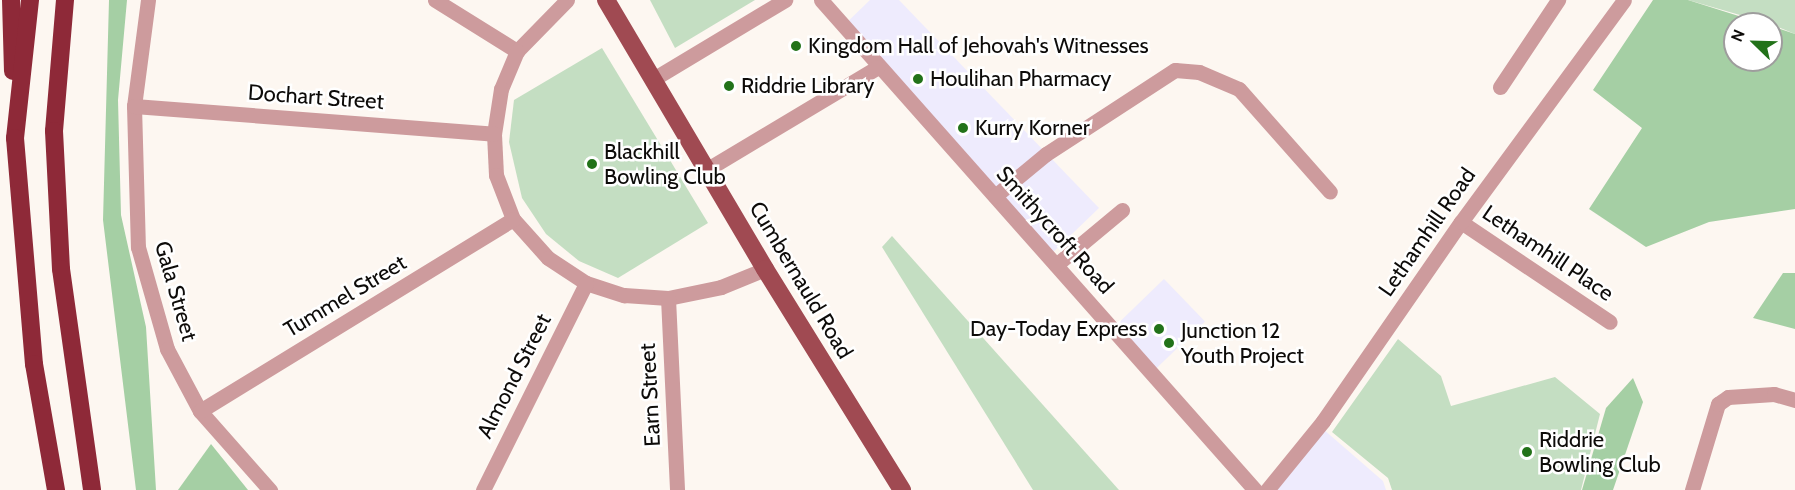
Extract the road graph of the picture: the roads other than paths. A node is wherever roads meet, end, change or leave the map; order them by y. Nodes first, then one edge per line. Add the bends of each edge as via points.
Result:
1 (11, 0) edge
2 (30, 0) edge
3 (65, 0) edge
4 (148, 0) edge
5 (435, 0) edge
6 (606, 0) edge
7 (785, 0) edge
8 (821, 0) edge
9 (1558, 0) edge
10 (1624, 0) edge
11 (562, 1) edge
12 (517, 51) junction
13 (878, 67) junction
14 (655, 78) junction
15 (1500, 87) dead end
16 (134, 106) junction
17 (494, 134) junction
18 (15, 138) junction
19 (706, 170) junction
20 (1330, 192) dead end
21 (994, 196) junction
22 (1122, 210) dead end
23 (513, 219) junction
24 (1461, 222) junction
25 (1056, 265) junction
26 (765, 269) junction
27 (586, 283) junction
28 (668, 298) junction
29 (1610, 322) dead end
30 (34, 364) junction
31 (1795, 400) edge
32 (200, 411) junction
33 (47, 490) edge
34 (56, 490) edge
35 (92, 490) edge
36 (270, 490) edge
37 (483, 490) edge
38 (677, 490) edge
39 (902, 490) edge
40 (1255, 490) edge
41 (1267, 490) edge
42 (1692, 490) edge

1 - 18 highway
2 - 18 highway
3 - 35 highway via 54,131 60,269
4 - 16 street, Gala Street
5 - 12 street
6 - 14 main road, Cumbernauld Road
7 - 14 street
8 - 13 street, Smithycroft Road
9 - 15 street
10 - 24 street, Lethamhill Road
11 - 12 street
12 - 17 street via 501,89
13 - 19 street
13 - 21 street, Smithycroft Road
14 - 19 main road, Cumbernauld Road
16 - 17 street, Dochart Street
16 - 32 street, Gala Street via 138,247 167,349
17 - 23 street via 496,175
18 - 30 highway
19 - 26 main road, Cumbernauld Road
20 - 21 street via 1239,89 1199,72 1175,70 1068,139
21 - 25 street, Smithycroft Road
22 - 25 street
23 - 27 street via 548,258
23 - 32 street, Tummel Street
24 - 29 street, Lethamhill Place
24 - 41 street, Lethamhill Road via 1323,421
25 - 40 street, Smithycroft Road
26 - 28 street via 721,287
26 - 39 main road, Cumbernauld Road
27 - 28 street via 624,295
27 - 37 street, Almond Street
28 - 38 street, Earn Street
30 - 33 highway
30 - 34 highway
31 - 42 street via 1774,394 1728,397 1718,404
32 - 36 street, Gala Street

